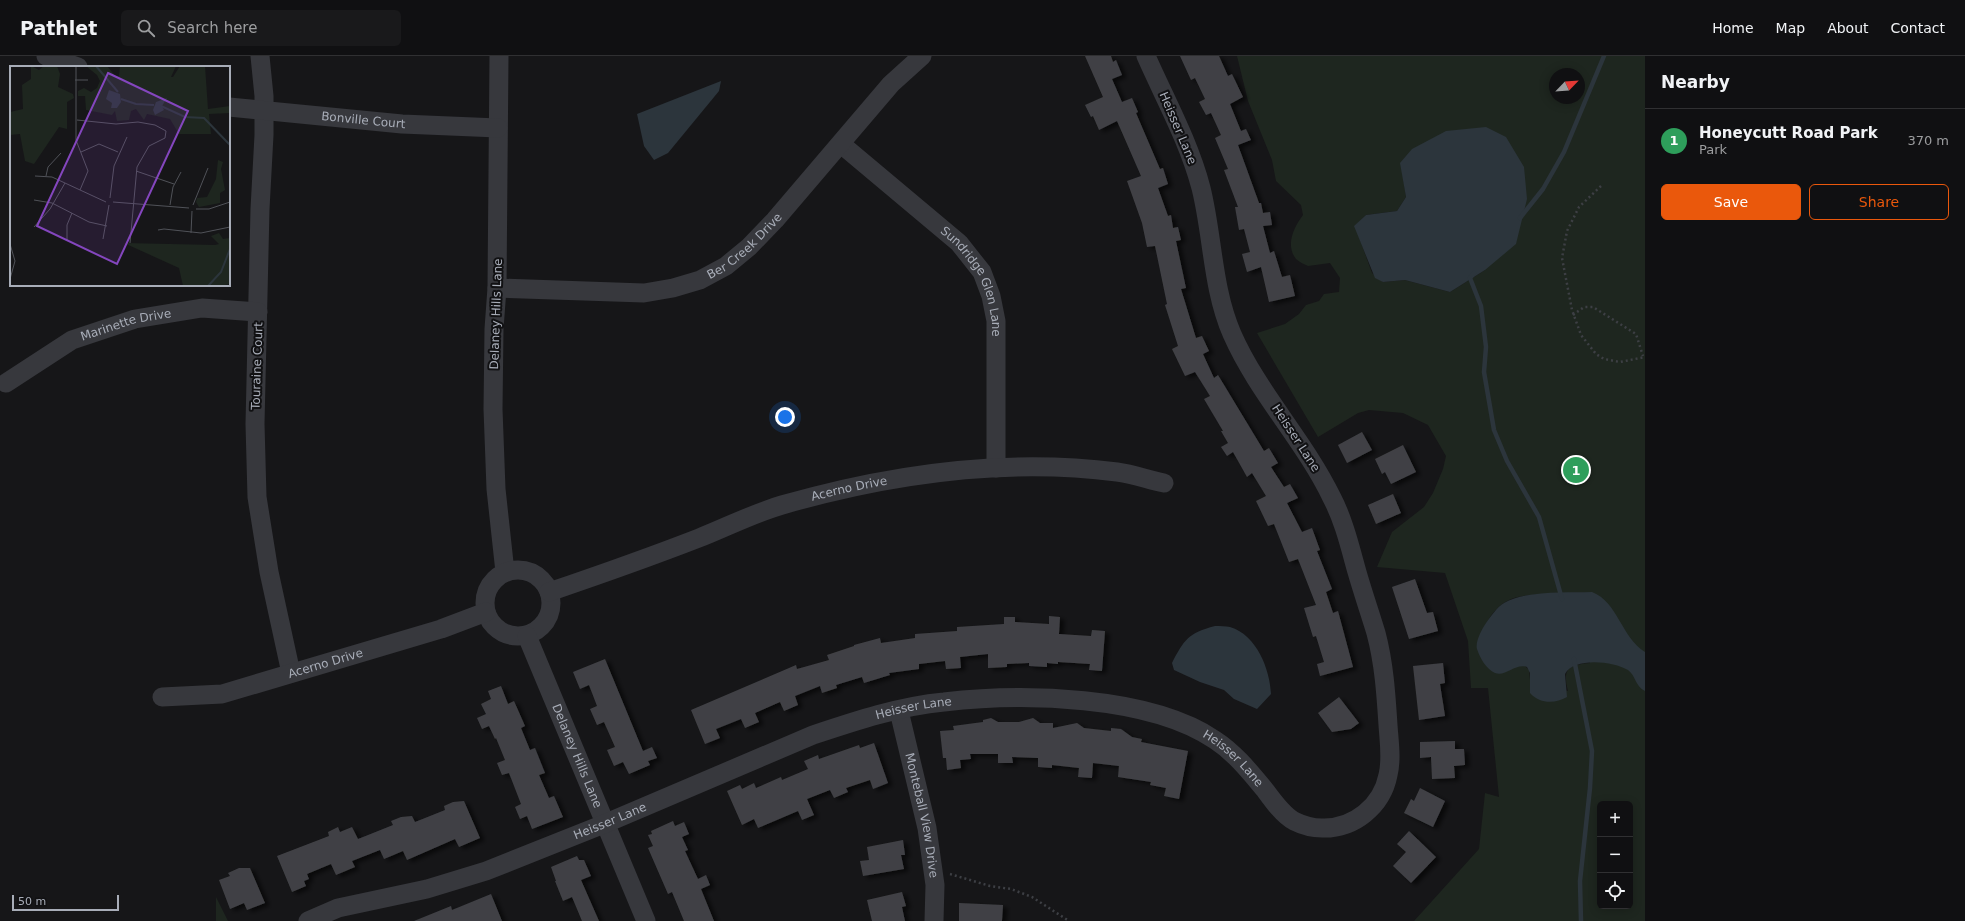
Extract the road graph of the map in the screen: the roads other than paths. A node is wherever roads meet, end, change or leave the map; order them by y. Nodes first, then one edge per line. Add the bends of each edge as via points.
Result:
1 (46, 56) edge
2 (260, 56) edge
3 (499, 56) edge
4 (922, 56) edge
5 (1146, 56) edge
6 (75, 66) edge
7 (230, 107) edge
8 (264, 110) junction
9 (498, 128) junction
10 (841, 144) junction
11 (497, 288) junction
12 (258, 312) junction
13 (6, 383) dead end
14 (996, 468) junction
15 (1164, 483) dead end
16 (505, 572) junction
17 (549, 592) junction
18 (486, 612) junction
19 (527, 636) junction
20 (291, 673) junction
21 (162, 697) dead end
22 (899, 710) junction
23 (604, 824) junction
24 (308, 921) edge
25 (646, 921) edge
26 (934, 921) edge

1 - 6 street
2 - 8 street, Touraine Court
3 - 9 street, Delaney Hills Lane
4 - 10 street, Ber Creek Drive via 891,84
5 - 22 street, Heisser Lane via 1196,171 1202,192 1218,288 1233,336 1244,358 1317,471 1332,497 1342,522 1381,660 1389,739 1388,777 1376,803 1367,813 1336,827 1320,829 1293,821 1240,761 1214,739 1177,721 1141,710 1094,702 1032,698 942,702
7 - 8 street, Bonville Court
8 - 9 street, Bonville Court via 402,124
8 - 12 street, Touraine Court
9 - 11 street, Delaney Hills Lane
10 - 11 street, Ber Creek Drive via 749,247 726,266 700,280 644,293
10 - 14 street, Sundridge Glen Lane via 959,243 982,272 991,296 996,322
11 - 16 street, Delaney Hills Lane via 493,409 496,489
12 - 13 street, Marinette Drive via 202,308 135,319 72,340
12 - 20 street, Touraine Court via 255,424 257,497 269,572
14 - 15 street, Acerno Drive via 1060,467 1119,473
14 - 17 street, Acerno Drive via 866,484 781,505 649,557
16 - 17 street via 517,569 528,571 539,577
16 - 18 street via 496,577 489,586 485,595
17 - 19 street via 549,616 544,625
18 - 19 street via 493,626 499,631 517,637
18 - 20 street, Acerno Drive via 441,629
19 - 23 street, Delaney Hills Lane
20 - 21 street, Acerno Drive via 222,694
22 - 23 street, Heisser Lane via 813,735
22 - 26 street, Monteball View Drive via 927,828 935,885
23 - 24 street, Heisser Lane via 454,882 338,908
23 - 25 street, Delaney Hills Lane

